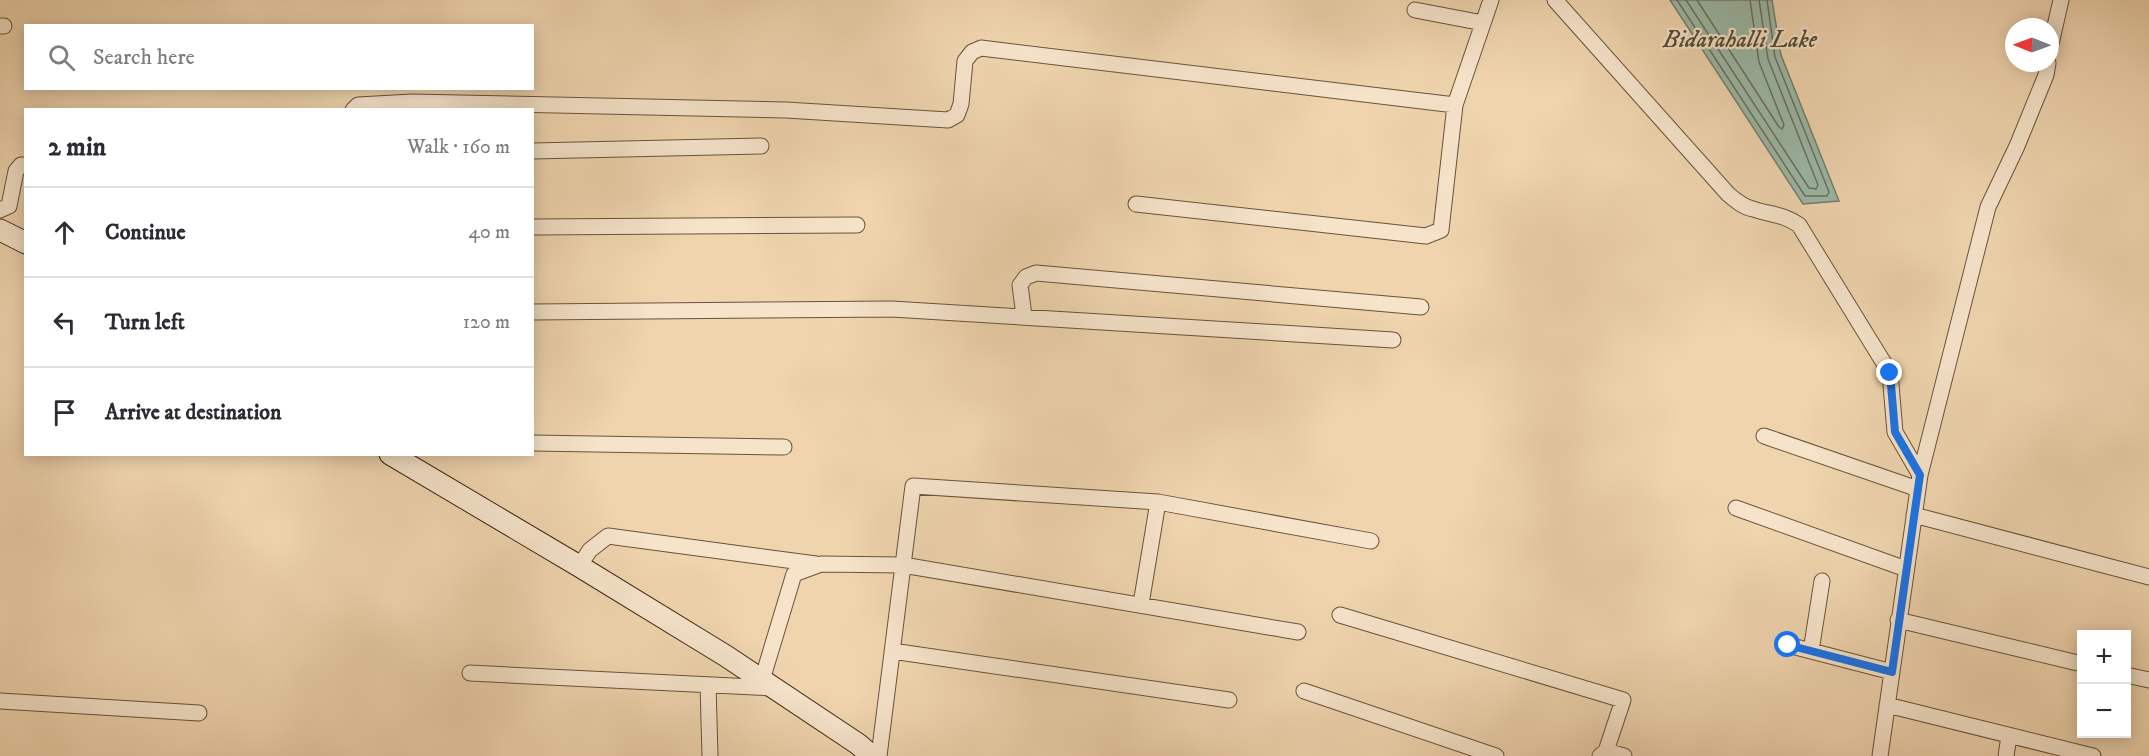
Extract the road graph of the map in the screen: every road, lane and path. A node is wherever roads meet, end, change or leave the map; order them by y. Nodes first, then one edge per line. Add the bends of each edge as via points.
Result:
1 (1491, 0) edge
2 (1555, 0) edge
3 (2061, 0) edge
4 (1415, 10) dead end
5 (2057, 18) edge
6 (1483, 23) junction
7 (2046, 72) edge
8 (1455, 105) junction
9 (355, 108) edge
10 (760, 146) dead end
11 (534, 151) edge
12 (24, 165) edge
13 (1136, 204) dead end
14 (0, 210) edge
15 (857, 225) dead end
16 (534, 227) edge
17 (0, 230) edge
18 (24, 242) edge
19 (1421, 307) dead end
20 (534, 312) edge
21 (1024, 316) junction
22 (1394, 340) dead end
23 (1764, 436) dead end
24 (534, 443) edge
25 (784, 447) dead end
26 (393, 456) edge
27 (1919, 482) junction
28 (1158, 502) junction
29 (1736, 508) dead end
30 (1914, 515) junction
31 (1371, 541) dead end
32 (821, 564) junction
33 (903, 565) junction
34 (579, 566) junction
35 (1906, 569) junction
36 (2149, 577) edge
37 (1822, 581) dead end
38 (1141, 604) junction
39 (1340, 615) dead end
40 (1898, 620) junction
41 (1298, 632) dead end
42 (1788, 645) dead end
43 (892, 651) junction
44 (1811, 651) junction
45 (2077, 663) edge
46 (1892, 672) junction
47 (470, 673) dead end
48 (2131, 676) edge
49 (2149, 680) edge
50 (768, 684) junction
51 (708, 685) junction
52 (1304, 691) dead end
53 (1229, 700) dead end
54 (0, 701) edge
55 (1887, 705) junction
56 (199, 713) dead end
57 (2009, 736) junction
58 (1603, 753) edge
59 (710, 756) edge
60 (872, 756) edge
61 (879, 756) edge
62 (1496, 756) edge
63 (1624, 756) edge
64 (1880, 756) edge
65 (2006, 756) edge
66 (2093, 756) edge

1 - 6 street
2 - 27 street via 1728,194 1752,209 1778,214 1799,225 1890,373 1895,432
3 - 5 street
4 - 6 street
6 - 8 street
7 - 27 street via 1988,207
8 - 9 street via 981,48 965,61 961,104 957,115 948,120 786,110 412,102
8 - 13 street via 1442,231 1426,236
10 - 11 street
12 - 14 street via 16,171 9,206
15 - 16 street
17 - 18 main road
19 - 21 street via 1036,273 1020,285
20 - 21 street via 880,308
21 - 22 street
23 - 27 street
24 - 25 street
26 - 34 main road
27 - 30 street
28 - 31 street
28 - 33 street via 913,486
28 - 38 street
29 - 35 street
30 - 35 street
30 - 36 street
32 - 33 street
32 - 34 street via 608,536 590,550
32 - 50 street via 794,574
33 - 38 street
33 - 43 street
34 - 50 main road
35 - 40 street
37 - 44 street
38 - 41 street
39 - 58 street via 1623,700
40 - 45 street
40 - 46 street
42 - 44 street
43 - 53 street
43 - 61 street
44 - 46 street
46 - 55 street
47 - 51 street
48 - 49 street
50 - 51 street
50 - 60 main road
51 - 59 street
52 - 62 street
54 - 56 street
55 - 57 street
55 - 64 street
57 - 65 street
57 - 66 street
58 - 63 street

